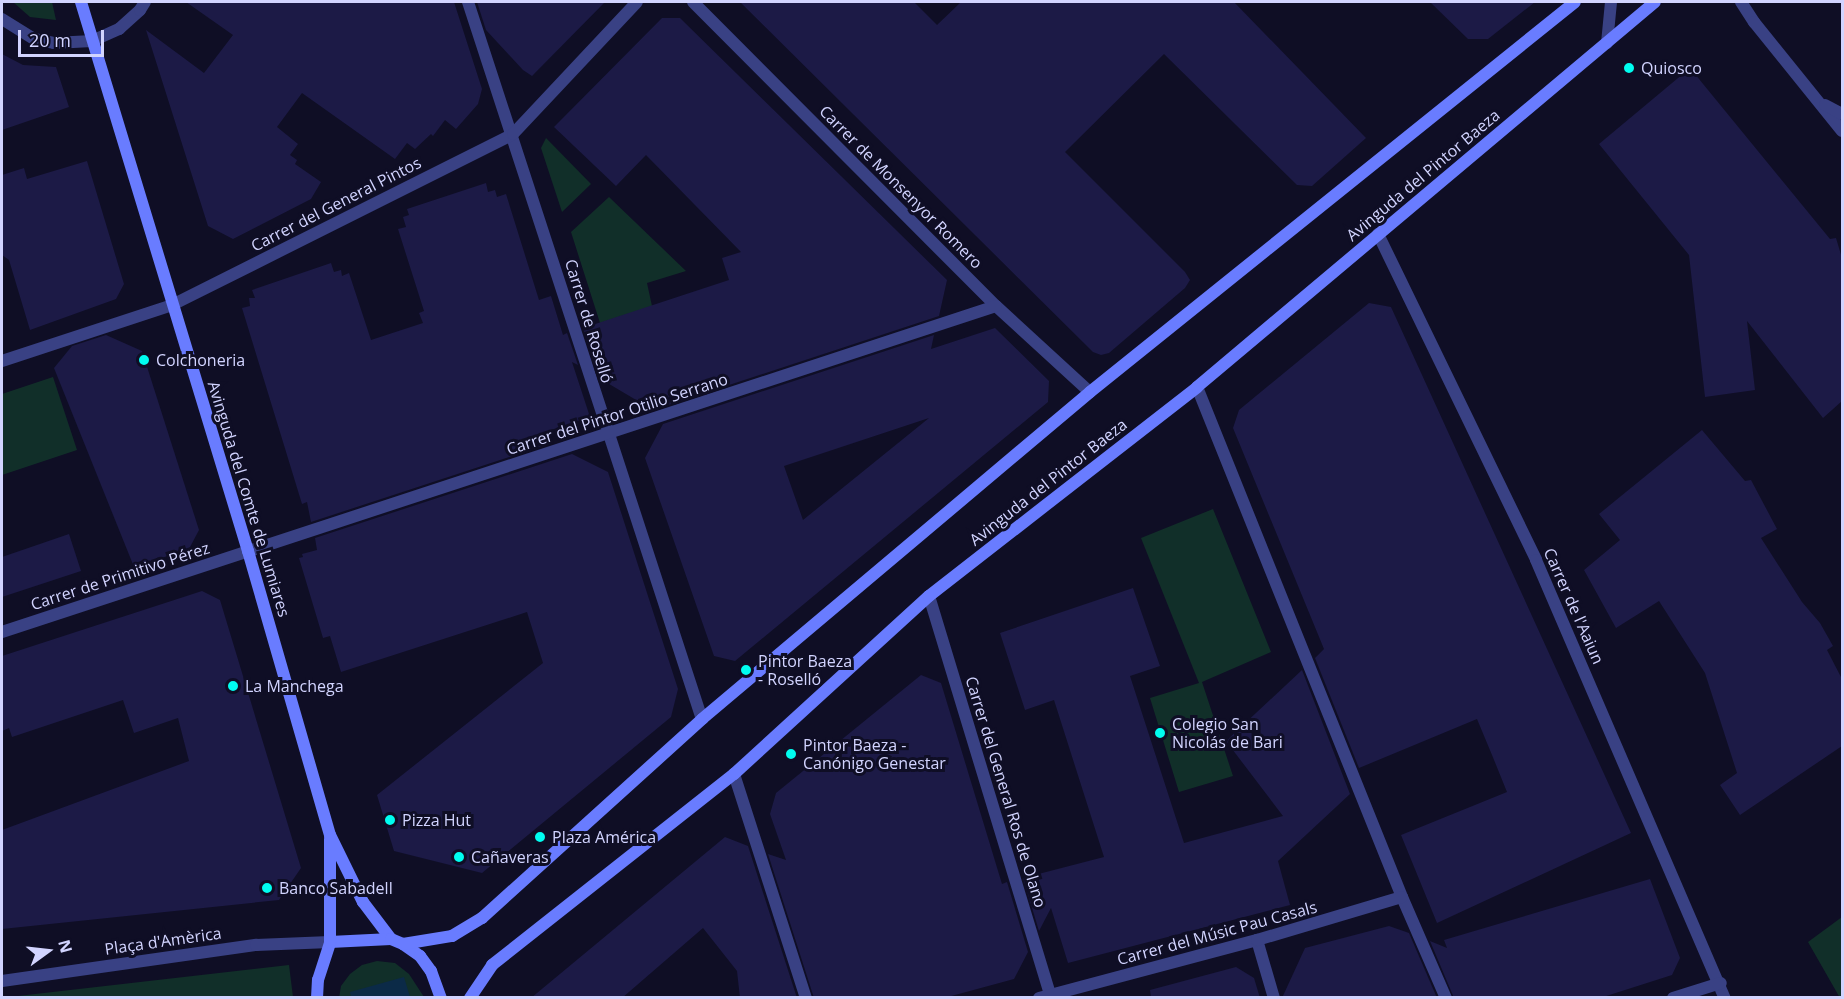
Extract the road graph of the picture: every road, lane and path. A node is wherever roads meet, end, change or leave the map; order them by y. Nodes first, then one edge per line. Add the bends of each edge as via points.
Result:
1 (81, 2) edge
2 (145, 2) edge
3 (468, 2) edge
4 (637, 2) edge
5 (693, 2) edge
6 (1575, 2) edge
7 (1611, 2) edge
8 (1655, 2) edge
9 (1741, 2) edge
10 (2, 20) edge
11 (92, 41) junction
12 (1607, 43) junction
13 (1818, 101) junction
14 (1842, 114) edge
15 (1842, 131) edge
16 (513, 134) junction
17 (1378, 234) junction
18 (172, 305) junction
19 (996, 306) junction
20 (2, 361) edge
21 (1197, 387) junction
22 (1090, 392) junction
23 (607, 435) junction
24 (248, 551) junction
25 (930, 596) junction
26 (2, 632) edge
27 (702, 719) junction
28 (734, 774) junction
29 (330, 835) junction
30 (1402, 897) junction
31 (1257, 940) junction
32 (397, 941) junction
33 (330, 942) junction
34 (2, 981) edge
35 (1721, 983) junction
36 (1046, 996) edge
37 (317, 998) edge
38 (441, 998) edge
39 (470, 998) edge
40 (806, 998) edge
41 (1274, 998) edge
42 (1446, 998) edge
43 (1673, 998) edge
44 (1725, 998) edge

1 - 11 street, Avinguda del Comte de Lumiares
2 - 11 street via 119,28
3 - 16 street, Carrer de Roselló
4 - 16 street, Carrer del General Pintos
5 - 19 street, Carrer de Monsenyor Romero
6 - 22 street
7 - 12 street
8 - 12 street, Avinguda del Pintor Baeza
9 - 13 street
10 - 11 street via 34,39 54,43
11 - 18 street, Avinguda del Comte de Lumiares
12 - 17 street, Avinguda del Pintor Baeza
13 - 14 street
13 - 15 street
16 - 18 street, Carrer del General Pintos
16 - 23 street, Carrer de Roselló
17 - 21 street, Avinguda del Pintor Baeza
17 - 35 street, Carrer de l'Aaiun via 1536,560
18 - 20 street, Carrer del General Pintos
18 - 24 street, Avinguda del Comte de Lumiares
19 - 22 street, Carrer de Monsenyor Romero
19 - 23 street, Carrer del Pintor Otilio Serrano
21 - 25 street, Avinguda del Pintor Baeza
21 - 30 street
22 - 27 street
23 - 24 street, Carrer del Pintor Otilio Serrano
23 - 27 street, Carrer de Roselló
24 - 26 street, Carrer de Primitivo Pérez
24 - 29 street, Avinguda del Comte de Lumiares
25 - 28 street, Avinguda del Pintor Baeza
25 - 36 street, Carrer del General Ros de Olano
27 - 32 street via 482,918 452,936
28 - 39 street, Avinguda del Pintor Baeza via 492,965
28 - 40 street
29 - 32 street, Avinguda del Comte de Lumiares via 363,902
29 - 33 street, Avinguda del Comte de Lumiares
30 - 31 street, Carrer del Músic Pau Casals
30 - 42 street
31 - 36 street, Carrer del Músic Pau Casals
31 - 41 street
32 - 33 street
32 - 38 street, Avinguda del Comte de Lumiares via 420,956 431,971
33 - 34 street, Plaça d'Amèrica via 256,945
33 - 37 street, Avinguda del Comte de Lumiares via 318,980
35 - 43 street
35 - 44 street, Carrer de l'Aaiun

